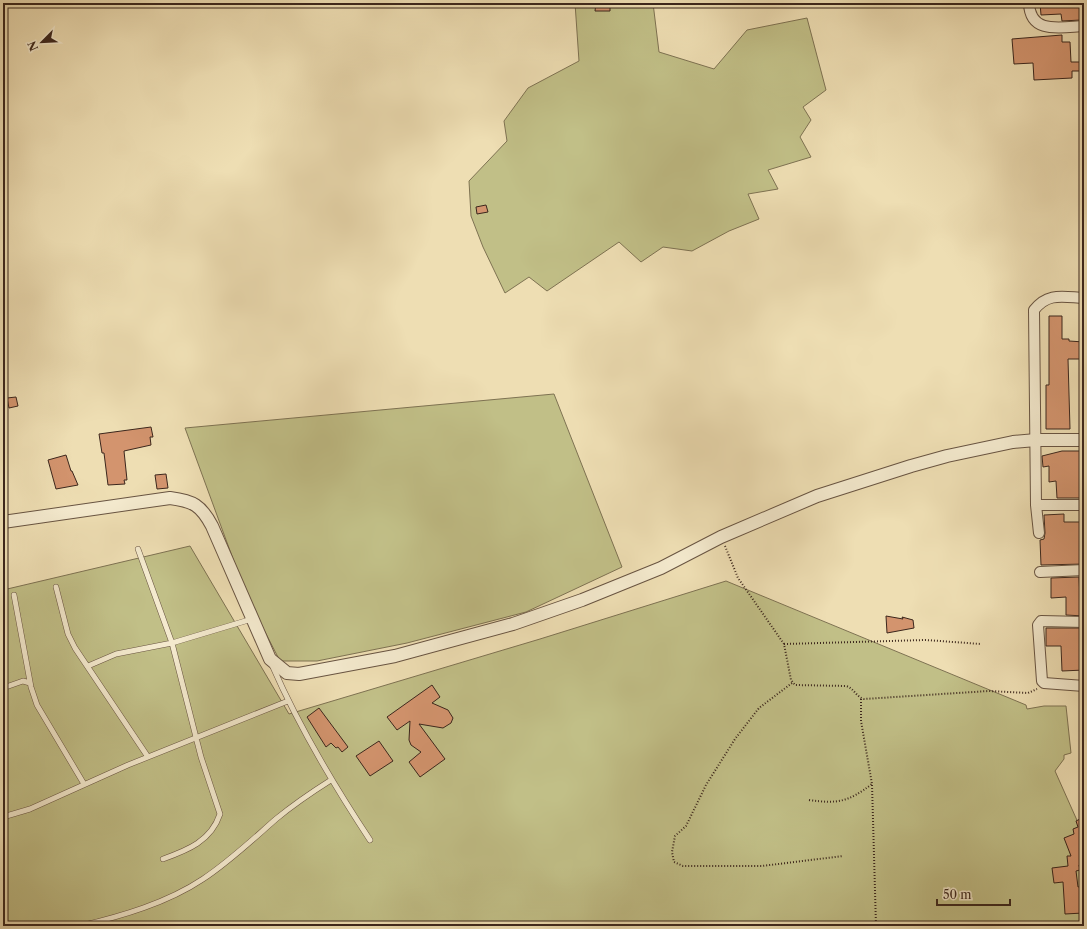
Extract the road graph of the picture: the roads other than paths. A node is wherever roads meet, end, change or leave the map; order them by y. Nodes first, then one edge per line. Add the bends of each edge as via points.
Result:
1 (1029, 3) edge
2 (1084, 26) edge
3 (1084, 298) edge
4 (1036, 440) junction
5 (1084, 440) edge
6 (1036, 505) junction
7 (1084, 505) edge
8 (3, 522) edge
9 (1039, 533) dead end
10 (138, 550) dead end
11 (1084, 570) edge
12 (1040, 572) dead end
13 (56, 587) dead end
14 (14, 595) dead end
15 (252, 619) junction
16 (1084, 622) edge
17 (172, 643) junction
18 (270, 658) junction
19 (88, 666) junction
20 (30, 683) junction
21 (1084, 686) edge
22 (3, 688) edge
23 (288, 701) junction
24 (197, 738) junction
25 (148, 757) junction
26 (331, 780) junction
27 (84, 784) junction
28 (3, 817) edge
29 (370, 840) dead end
30 (163, 860) dead end
31 (80, 926) edge

1 - 2 street via 1030,15 1039,25
3 - 4 street via 1050,296 1040,302 1034,310
4 - 5 street
4 - 6 street
4 - 18 street via 947,456 852,484 721,537 661,568 513,624 395,656 299,674 287,673
6 - 7 street
6 - 9 street
8 - 15 street via 170,498 186,500 204,512 212,526
10 - 17 lane
11 - 12 street
13 - 19 lane via 68,634
14 - 20 lane
15 - 17 lane
15 - 18 street
16 - 21 street via 1041,621 1038,625 1041,677 1044,683
17 - 19 lane via 116,654
17 - 24 lane
18 - 23 lane
19 - 25 lane
20 - 22 lane via 23,681
20 - 27 lane via 45,720
23 - 24 lane
23 - 26 lane
24 - 25 lane
24 - 30 lane via 220,814 214,828 202,841
25 - 27 lane
26 - 29 lane
26 - 31 lane via 277,818 202,880 168,898 115,918
27 - 28 lane via 30,809

